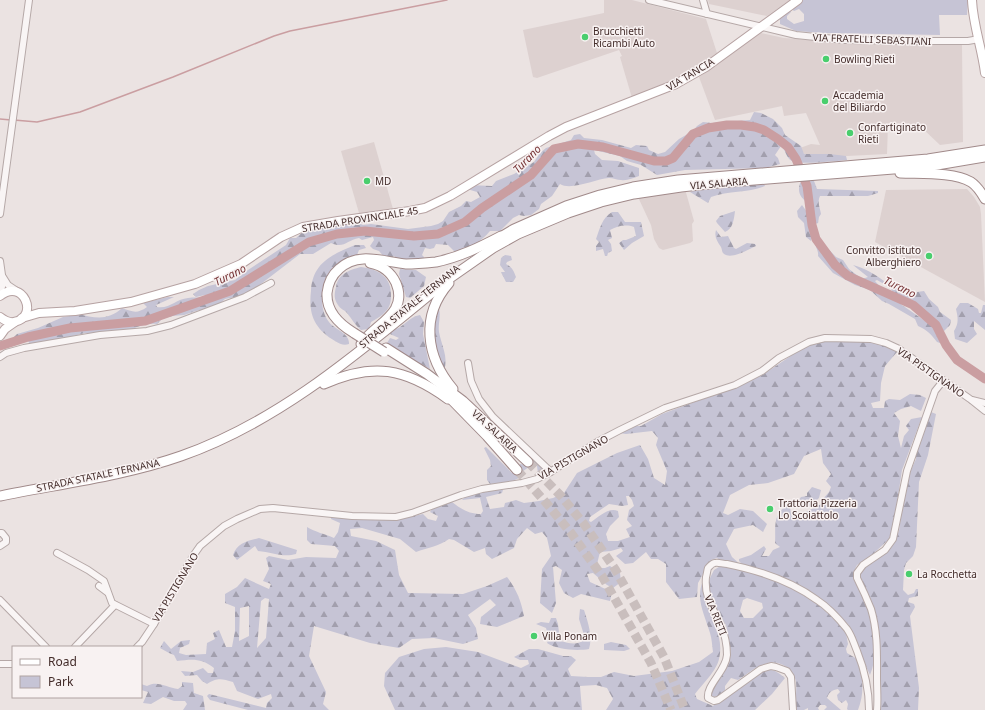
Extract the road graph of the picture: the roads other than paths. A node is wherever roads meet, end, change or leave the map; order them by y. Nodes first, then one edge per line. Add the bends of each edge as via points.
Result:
1 (29, 0) edge
2 (649, 0) edge
3 (703, 0) edge
4 (798, 0) edge
5 (972, 0) edge
6 (707, 14) junction
7 (760, 27) junction
8 (979, 39) junction
9 (985, 73) edge
10 (549, 136) joint
11 (985, 150) edge
12 (985, 157) edge
13 (823, 171) junction
14 (861, 171) junction
15 (767, 176) junction
16 (985, 199) edge
17 (0, 214) edge
18 (501, 236) junction
19 (0, 261) edge
20 (469, 264) junction
21 (2, 275) junction
22 (270, 283) dead end
23 (18, 292) junction
24 (0, 295) edge
25 (26, 300) junction
26 (49, 312) junction
27 (0, 317) edge
28 (0, 320) edge
29 (19, 320) junction
30 (355, 332) junction
31 (1, 335) edge
32 (360, 346) junction
33 (0, 357) edge
34 (468, 364) dead end
35 (320, 381) junction
36 (943, 381) junction
37 (304, 393) junction
38 (970, 399) junction
39 (460, 403) junction
40 (985, 403) edge
41 (985, 411) edge
42 (528, 462) tunnel mouth
43 (517, 470) tunnel mouth
44 (551, 472) junction
45 (0, 496) edge
46 (0, 533) edge
47 (0, 546) edge
48 (57, 553) dead end
49 (99, 586) dead end
50 (107, 592) junction
51 (0, 600) edge
52 (115, 605) junction
53 (154, 624) junction
54 (45, 646) edge
55 (76, 646) edge
56 (138, 646) edge
57 (0, 664) edge
58 (12, 664) edge
59 (792, 710) edge
60 (869, 710) edge
61 (877, 710) edge

1 - 17 street
2 - 6 street, VIA FRATELLI SEBASTIANI
3 - 6 street
4 - 7 main road, VIA TANCIA
5 - 8 main road
6 - 7 street, VIA FRATELLI SEBASTIANI
7 - 8 street, VIA FRATELLI SEBASTIANI via 796,35 845,40
7 - 10 main road, VIA TANCIA via 706,67 676,84
8 - 9 main road
10 - 26 main road, STRADA PROVINCIALE 45 via 450,196 425,208 303,227 281,237 242,264 195,284 131,302 75,311
11 - 13 highway, VIA SALARIA
12 - 14 highway, VIA SALARIA via 931,166
13 - 14 highway, VIA SALARIA
13 - 15 highway, VIA SALARIA
14 - 16 highway via 965,179 977,187
15 - 18 highway, VIA SALARIA via 678,180 633,187 566,206
15 - 20 highway, VIA SALARIA via 681,186 601,202 568,212 518,234
18 - 30 highway via 462,254 435,262 405,264 364,258 344,265 331,278 327,300 337,321
18 - 32 highway, STRADA STATALE TERNANA via 463,262
19 - 21 street
20 - 35 highway, STRADA STATALE TERNANA
20 - 39 highway via 444,289 435,305 429,328 431,350 436,365
21 - 23 street via 8,285
21 - 24 street via 3,287
22 - 33 street via 245,297 172,325 148,331 100,335 24,348
23 - 24 main road via 8,291
23 - 25 main road, STRADA PROVINCIALE 45
25 - 26 main road, STRADA PROVINCIALE 45 via 38,309
25 - 29 main road via 27,309
26 - 29 main road, STRADA PROVINCIALE 45 via 34,313
27 - 29 main road via 6,321
28 - 31 main road, STRADA PROVINCIALE 45
29 - 31 main road, STRADA PROVINCIALE 45 via 5,329
30 - 32 highway via 335,311 332,288 345,268 357,263 370,263 383,268 393,277 398,300 392,315 364,338
30 - 39 highway via 427,374
32 - 35 highway, STRADA STATALE TERNANA
34 - 44 street via 471,381 479,399 493,417
35 - 37 highway, STRADA STATALE TERNANA
36 - 38 street, VIA PISTIGNANO
36 - 44 street, VIA PISTIGNANO via 899,349 886,343 871,339 825,338 794,349 762,371 735,385 665,408 620,430
36 - 61 street via 935,391 907,471 893,538 885,550 863,565 857,573 874,624 877,647
37 - 39 highway via 338,377 358,372 386,371 419,380
37 - 45 highway, STRADA STATALE TERNANA via 226,438 181,456 138,469
38 - 40 street
38 - 41 street
39 - 42 highway, VIA SALARIA
39 - 43 highway, VIA SALARIA
44 - 53 street, VIA PISTIGNANO via 522,484 482,489 396,517 352,516 273,508 251,513 224,526 200,546
46 - 47 street via 6,538 6,542
48 - 50 street via 104,581
49 - 50 street
50 - 52 street
51 - 54 street
52 - 53 street
52 - 55 street
53 - 56 street, VIA PISTIGNANO
57 - 58 street
59 - 60 street, VIA RIETI via 791,677 787,671 772,666 761,669 718,700 708,698 709,690 727,657 726,640 706,592 708,569 711,564 715,562 739,567 786,582 817,600 837,618 848,630 863,668 868,683

